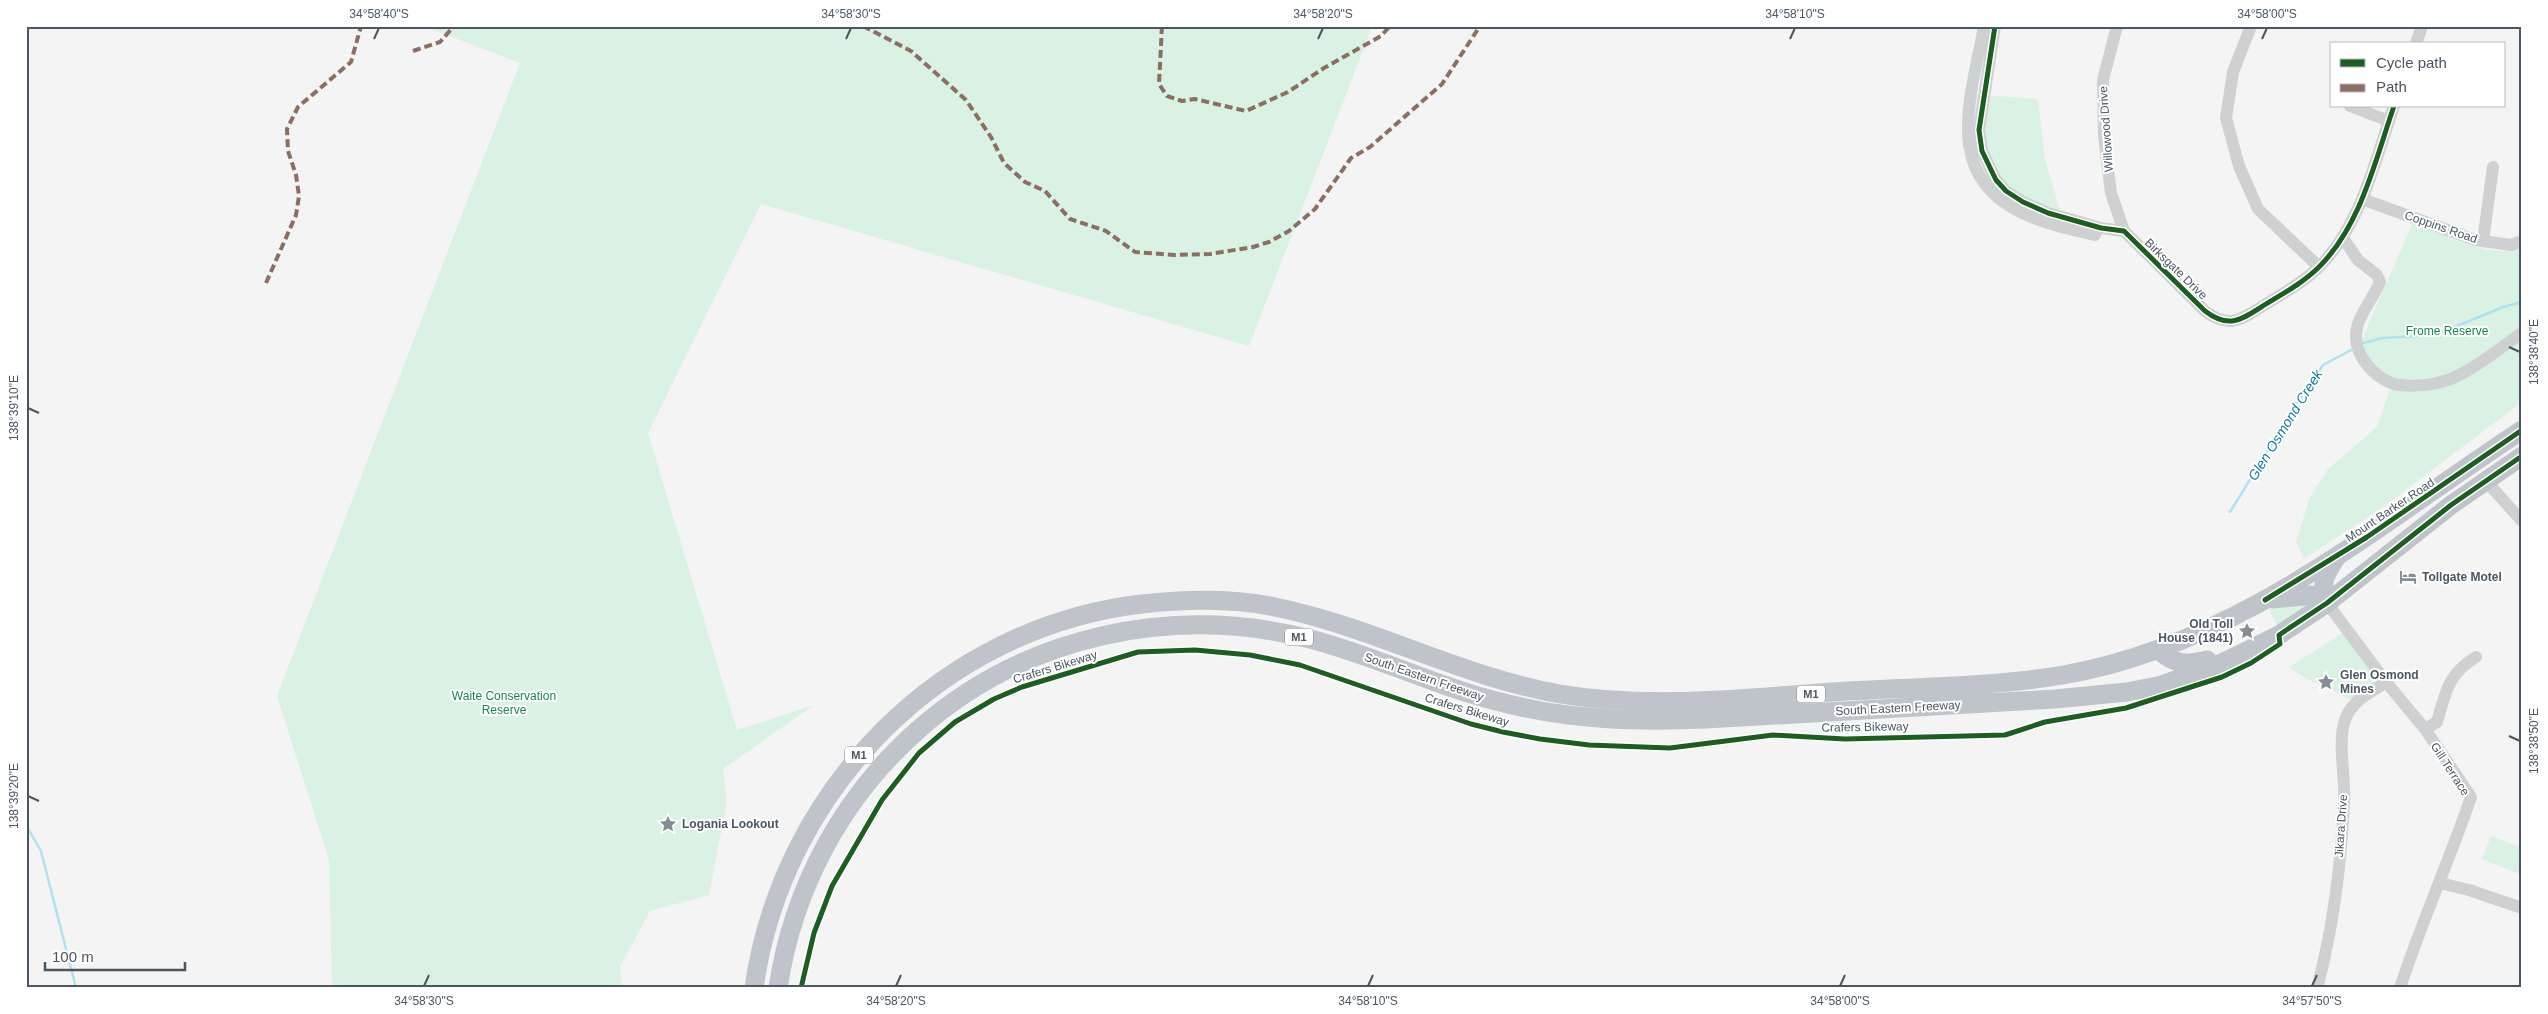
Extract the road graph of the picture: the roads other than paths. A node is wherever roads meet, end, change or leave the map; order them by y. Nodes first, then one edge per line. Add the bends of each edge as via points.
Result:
1 (1984, 26) edge
2 (1995, 26) edge
3 (2251, 26) edge
4 (2422, 26) edge
5 (2114, 27) edge
6 (2417, 42) edge
7 (2356, 108) edge
8 (2393, 108) edge
9 (2389, 120) junction
10 (2493, 166) dead end
11 (2362, 199) junction
12 (2124, 231) junction
13 (2343, 238) junction
14 (2483, 241) junction
15 (2522, 241) edge
16 (2319, 267) junction
17 (2522, 333) edge
18 (2522, 430) edge
19 (2522, 456) edge
20 (2485, 480) junction
21 (2522, 520) edge
22 (2337, 557) junction
23 (2265, 600) junction
24 (2327, 603) junction
25 (2160, 651) junction
26 (2249, 651) junction
27 (2476, 658) dead end
28 (2386, 682) junction
29 (2425, 729) junction
30 (2440, 883) junction
31 (2522, 908) edge
32 (754, 988) edge
33 (778, 988) edge
34 (2317, 988) edge
35 (2400, 988) edge

1 - 12 street via 1968,131 1973,160 1984,182 2003,202 2023,215 2100,236
2 - 12 street via 1979,130 1982,151 1996,180 2023,202 2048,213
3 - 16 street via 2233,72 2226,118 2239,166 2258,209
4 - 6 street
5 - 12 street, Willowood Drive via 2102,80 2104,136 2111,193
7 - 9 street
8 - 9 street, Birksgate Drive
9 - 11 street, Birksgate Drive
10 - 14 street
11 - 13 street, Birksgate Drive
11 - 14 street, Coppins Road
12 - 16 street, Birksgate Drive via 2205,311 2228,323 2250,314
13 - 16 street, Birksgate Drive
13 - 17 street via 2358,260 2377,275 2380,282 2360,321 2355,336 2358,348 2370,369 2392,383 2438,383 2464,372
14 - 15 street, Coppins Road via 2511,245
18 - 22 highway, Mount Barker Road / M1
19 - 20 highway, M1
20 - 21 street
20 - 24 highway, M1 via 2411,534
22 - 23 highway, Mount Barker Road / M1
22 - 24 highway via 2326,574 2322,589
23 - 24 highway via 2312,595
23 - 25 highway, Mount Barker Road / M1
24 - 26 highway, M1 via 2279,636
24 - 28 street, Gill Terrace
25 - 26 highway via 2169,659 2183,664
25 - 32 highway, South Eastern Freeway / M1 via 2063,675 1962,685 1712,700 1610,700 1510,683 1368,633 1272,606 1224,601 1172,601 1123,606 1075,617 982,655 941,681 866,747 834,785 786,874 769,920
26 - 33 highway, South Eastern Freeway / M1 via 2194,674 2144,688 2055,699 1656,721 1604,720 1502,703 1311,639 1262,629 1214,624 1164,625 1113,632 1066,644 1021,662 935,714 899,747 865,784 813,869 794,915
27 - 29 street via 2461,666 2450,679 2437,722
28 - 29 street, Gill Terrace
28 - 34 street, Jikara Drive via 2356,702 2345,721 2342,759 2345,801 2338,870 2324,963
29 - 30 street, Gill Terrace via 2470,797
30 - 31 street
30 - 35 street, Gill Terrace

